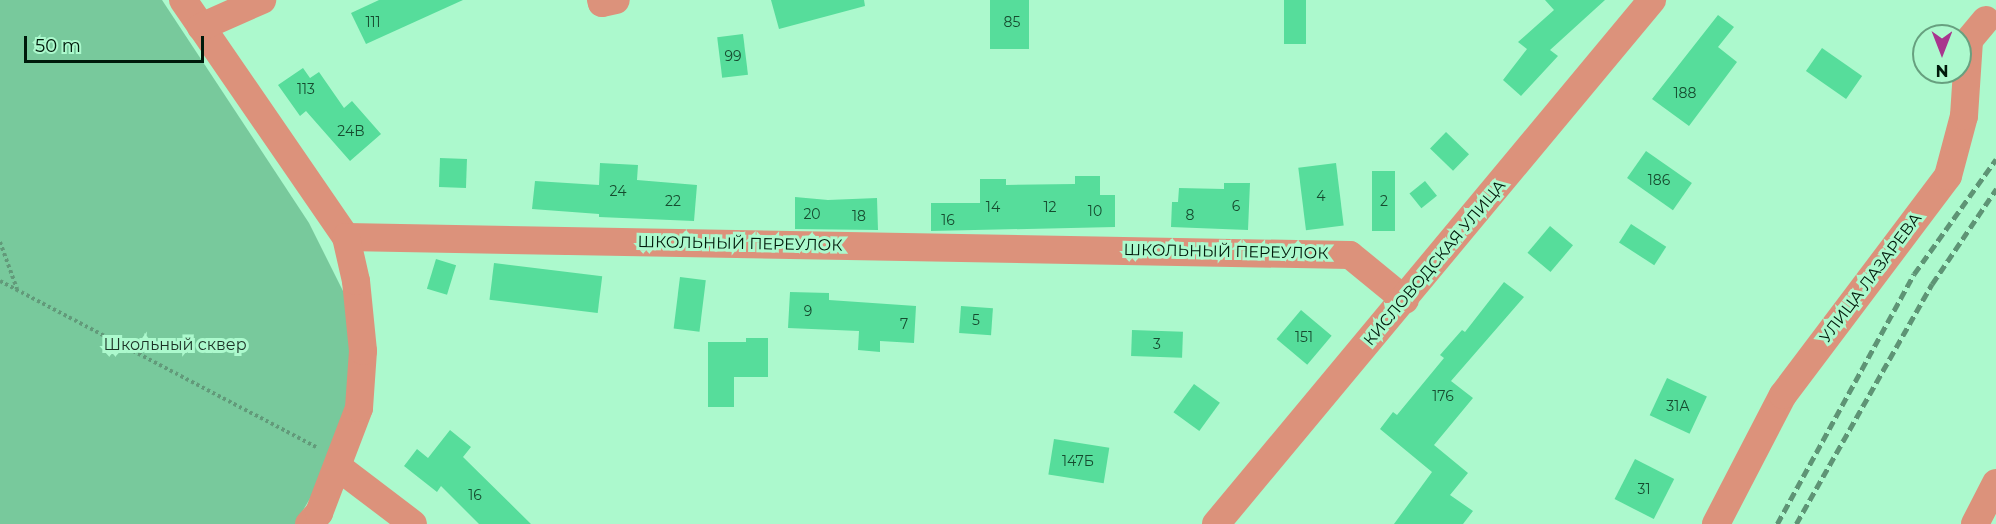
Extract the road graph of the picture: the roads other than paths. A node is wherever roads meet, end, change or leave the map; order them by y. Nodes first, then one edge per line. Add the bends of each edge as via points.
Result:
1 (183, 0) edge
2 (262, 0) edge
3 (601, 0) edge
4 (616, 0) edge
5 (1652, 0) edge
6 (1985, 16) edge
7 (201, 27) junction
8 (346, 237) junction
9 (1405, 300) junction
10 (340, 462) junction
11 (1996, 483) edge
12 (309, 524) edge
13 (413, 524) edge
14 (1216, 524) edge
15 (1716, 524) edge
16 (1975, 524) edge

1 - 7 street
2 - 7 street
3 - 4 street
5 - 9 street, КИСЛОВОДСКАЯ УЛИЦА via 1602,55 1508,177
6 - 15 street, УЛИЦА ЛАЗАРЕВА via 1970,40 1964,116 1948,176 1783,395
7 - 8 street
8 - 9 street, ШКОЛЬНЫЙ ПЕРЕУЛОК via 1350,255
8 - 10 street via 356,281 363,351 359,408
9 - 14 street, КИСЛОВОДСКАЯ УЛИЦА
10 - 12 street via 319,513
10 - 13 street
11 - 16 street

